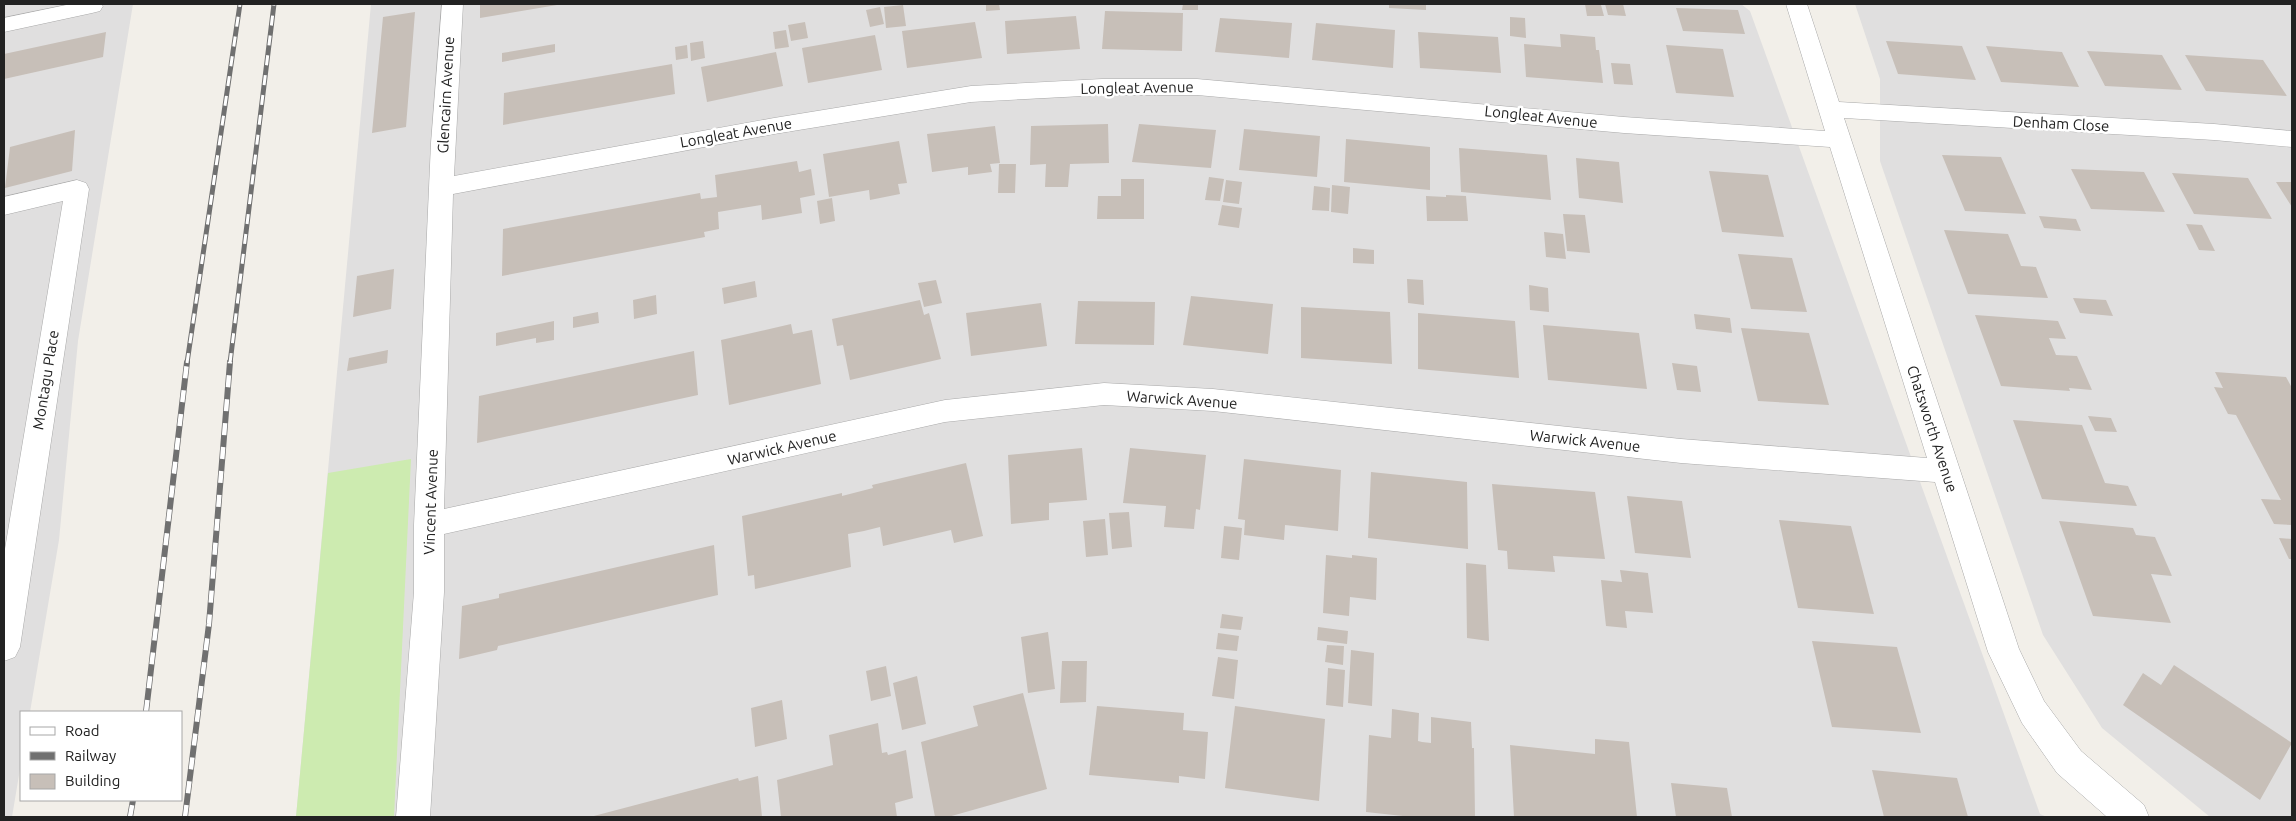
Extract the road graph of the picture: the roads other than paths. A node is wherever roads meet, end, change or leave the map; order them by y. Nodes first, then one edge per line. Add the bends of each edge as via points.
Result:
1 (452, 4) edge
2 (1796, 4) edge
3 (92, 6) dead end
4 (4, 26) edge
5 (1830, 109) junction
6 (2292, 139) edge
7 (1839, 140) junction
8 (442, 187) junction
9 (4, 206) edge
10 (1946, 470) junction
11 (429, 525) junction
12 (4, 647) edge
13 (414, 817) edge
14 (2132, 817) edge

1 - 8 street, Glencairn Avenue
2 - 5 street, Chatsworth Avenue
3 - 4 street
5 - 6 street, Denham Close
5 - 7 street, Chatsworth Avenue
7 - 8 street, Longleat Avenue via 1624,125 1197,87 1102,87 970,94
7 - 10 street, Chatsworth Avenue
8 - 11 street, Vincent Avenue
9 - 12 street, Montagu Place via 77,189
10 - 11 street, Warwick Avenue via 1681,451 1212,400 1104,394 946,411
10 - 14 street, Chatsworth Avenue via 2004,652 2033,712 2069,762
11 - 13 street, Vincent Avenue via 429,592

